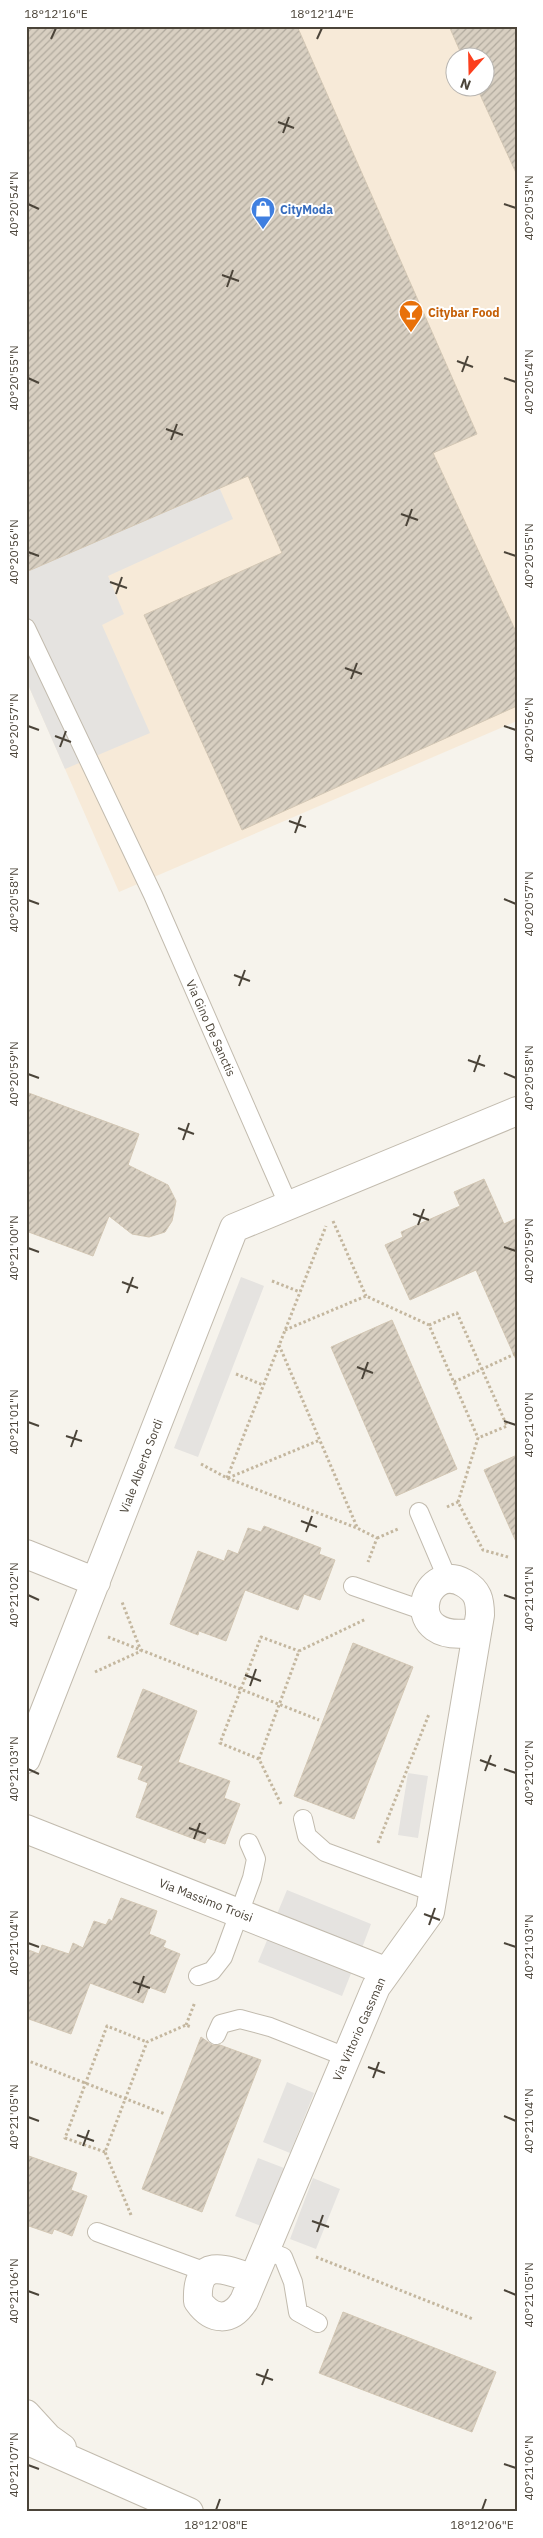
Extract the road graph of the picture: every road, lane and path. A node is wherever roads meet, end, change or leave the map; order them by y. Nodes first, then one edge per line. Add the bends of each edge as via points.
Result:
1 (26, 628) edge
2 (517, 1111) edge
3 (288, 1204) junction
4 (272, 1281) dead end
5 (300, 1292) junction
6 (366, 1296) junction
7 (429, 1325) junction
8 (285, 1330) junction
9 (279, 1346) junction
10 (517, 1353) edge
11 (482, 1369) junction
12 (236, 1374) dead end
13 (454, 1382) junction
14 (263, 1385) junction
15 (478, 1438) junction
16 (320, 1440) junction
17 (201, 1464) dead end
18 (227, 1478) junction
19 (420, 1512) dead end
20 (357, 1528) junction
21 (26, 1554) edge
22 (508, 1557) dead end
23 (368, 1564) dead end
24 (448, 1580) junction
25 (96, 1582) junction
26 (353, 1586) dead end
27 (122, 1601) dead end
28 (425, 1611) junction
29 (374, 1616) dead end
30 (476, 1632) junction
31 (108, 1637) dead end
32 (141, 1651) junction
33 (299, 1652) junction
34 (95, 1672) dead end
35 (241, 1690) junction
36 (279, 1705) junction
37 (430, 1710) dead end
38 (319, 1720) dead end
39 (26, 1759) edge
40 (259, 1759) junction
41 (282, 1806) dead end
42 (303, 1819) dead end
43 (26, 1829) edge
44 (248, 1843) dead end
45 (378, 1844) dead end
46 (433, 1892) junction
47 (238, 1913) junction
48 (385, 1971) junction
49 (198, 1976) dead end
50 (198, 2030) dead end
51 (216, 2035) dead end
52 (147, 2042) junction
53 (346, 2057) junction
54 (26, 2060) edge
55 (85, 2083) junction
56 (125, 2099) junction
57 (165, 2114) dead end
58 (105, 2152) junction
59 (133, 2220) dead end
60 (97, 2232) dead end
61 (265, 2250) junction
62 (316, 2257) dead end
63 (206, 2272) junction
64 (253, 2278) junction
65 (473, 2319) dead end
66 (318, 2323) dead end
67 (26, 2414) edge
68 (26, 2440) edge
69 (88, 2466) junction
70 (189, 2512) edge

1 - 3 lane, Via Gino De Sanctis via 153,895
2 - 3 street
3 - 25 street, Viale Alberto Sordi via 234,1228
4 - 5 path
5 - 6 path via 330,1214
5 - 8 path
6 - 7 path
6 - 8 path
7 - 11 path via 457,1313
7 - 13 path
8 - 9 path
9 - 14 path
9 - 16 path
10 - 11 path
11 - 13 path
11 - 15 path via 507,1426
12 - 14 path
13 - 15 path
14 - 18 path
15 - 22 path via 458,1502 482,1550
16 - 18 path
16 - 20 path
17 - 18 path
18 - 20 path
19 - 24 lane
20 - 23 path via 377,1538
21 - 25 street
24 - 28 street via 438,1582 429,1590
24 - 30 street, Via Vittorio Gassman via 460,1580 480,1598
25 - 39 street, Viale Alberto Sordi
26 - 28 lane
27 - 32 path
28 - 30 street via 429,1623 441,1632 459,1636
29 - 33 path
30 - 46 street, Via Vittorio Gassman
31 - 32 path
32 - 34 path
32 - 35 path
33 - 35 path via 261,1637
33 - 36 path
35 - 36 path
35 - 40 path via 220,1743
36 - 38 path
36 - 40 path
37 - 45 path
40 - 41 path
42 - 46 lane via 307,1836 325,1852
43 - 47 street, Via Massimo Troisi
44 - 47 lane via 256,1859
46 - 48 street, Via Vittorio Gassman via 430,1912
47 - 48 street, Via Massimo Troisi
47 - 49 lane via 223,1957 212,1971
48 - 53 street, Via Vittorio Gassman
50 - 52 path via 186,2025
51 - 53 lane via 221,2024 240,2019 270,2027
52 - 55 path via 106,2026
52 - 56 path
53 - 61 street, Via Vittorio Gassman
54 - 55 path
55 - 56 path
55 - 58 path via 65,2138
56 - 57 path
56 - 58 path
58 - 59 path
60 - 63 lane
61 - 64 street, Via Vittorio Gassman
61 - 66 lane via 284,2257 293,2282 298,2312
62 - 65 path
63 - 64 street via 215,2268 228,2269
63 - 64 street, Via Vittorio Gassman via 200,2278 198,2301 213,2316 237,2312
67 - 69 street via 48,2438
68 - 69 street
69 - 70 street

